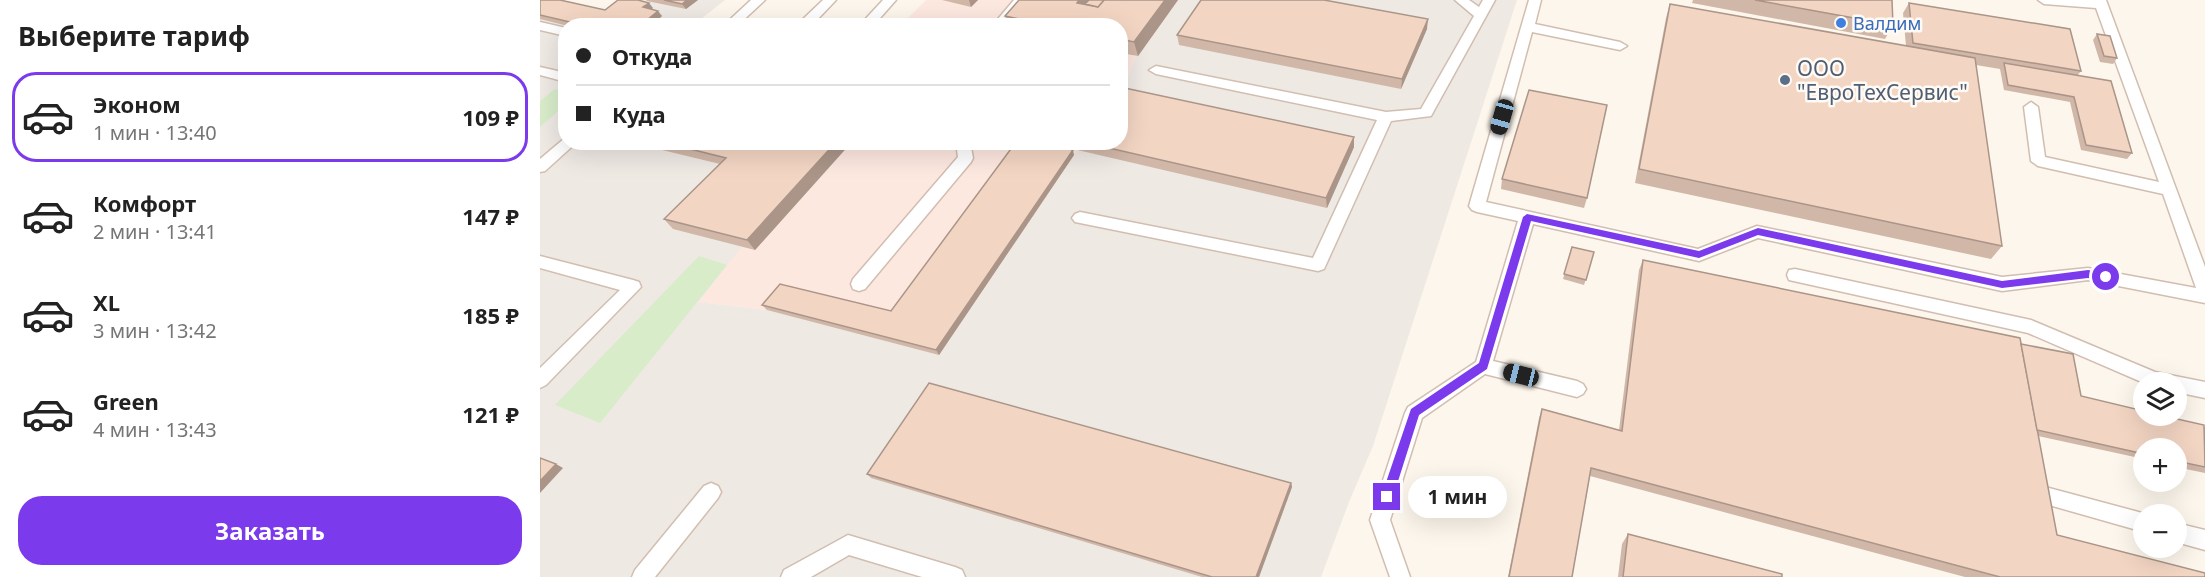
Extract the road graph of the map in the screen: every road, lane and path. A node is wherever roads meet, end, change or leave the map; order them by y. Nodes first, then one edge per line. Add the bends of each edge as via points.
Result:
1 (759, 0) edge
2 (830, 0) edge
3 (890, 0) edge
4 (1021, 0) edge
5 (1461, 0) edge
6 (1488, 0) edge
7 (1535, 0) edge
8 (2044, 0) edge
9 (2100, 2) edge
10 (1481, 15) junction
11 (738, 18) edge
12 (812, 18) edge
13 (873, 18) edge
14 (1005, 18) edge
15 (540, 26) edge
16 (1528, 27) junction
17 (558, 30) edge
18 (1620, 46) dead end
19 (1156, 70) dead end
20 (540, 71) edge
21 (558, 76) edge
22 (2031, 107) dead end
23 (1386, 117) junction
24 (560, 150) edge
25 (964, 150) edge
26 (540, 167) edge
27 (2169, 190) junction
28 (1527, 217) junction
29 (1080, 218) dead end
30 (540, 262) edge
31 (1795, 275) dead end
32 (859, 284) dead end
33 (2205, 289) edge
34 (2205, 296) edge
35 (1483, 366) junction
36 (2137, 372) edge
37 (540, 380) edge
38 (2187, 386) edge
39 (1577, 389) dead end
40 (2205, 390) edge
41 (711, 492) dead end
42 (2049, 497) edge
43 (2133, 520) edge
44 (2187, 535) edge
45 (2205, 540) edge
46 (642, 577) edge
47 (791, 577) edge
48 (955, 577) edge
49 (1400, 577) edge

1 - 11 lane
2 - 12 lane
3 - 13 lane
4 - 14 lane
5 - 10 lane
6 - 10 lane
7 - 16 lane
8 - 9 lane
9 - 27 lane
10 - 23 lane via 1426,113
15 - 17 lane
16 - 18 lane
16 - 28 lane via 1477,206
19 - 23 lane
20 - 21 lane
22 - 27 lane via 2038,161
23 - 29 lane via 1318,265
24 - 26 lane
25 - 32 lane via 966,158
27 - 33 lane
28 - 34 lane via 1699,255 1758,232 2002,284 2088,274
28 - 35 lane
30 - 37 lane via 633,287
31 - 36 lane via 2031,327
35 - 39 lane
35 - 49 lane via 1414,412 1380,520
38 - 40 lane
41 - 46 lane
42 - 43 lane
44 - 45 lane
47 - 48 lane via 848,545

